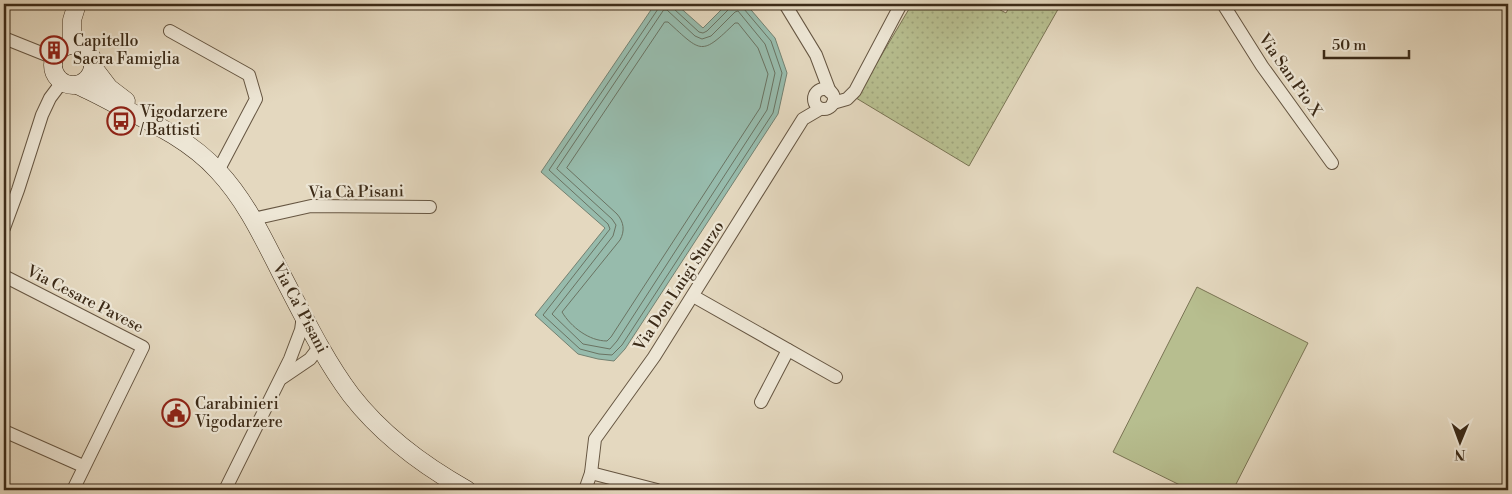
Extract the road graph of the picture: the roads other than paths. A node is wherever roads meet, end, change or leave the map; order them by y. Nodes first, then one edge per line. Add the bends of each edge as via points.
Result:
1 (77, 4) edge
2 (785, 4) edge
3 (901, 4) edge
4 (1223, 4) edge
5 (170, 31) dead end
6 (4, 38) edge
7 (72, 45) junction
8 (54, 58) junction
9 (93, 67) junction
10 (70, 84) junction
11 (823, 99) junction
12 (143, 117) junction
13 (1332, 163) dead end
14 (218, 171) junction
15 (430, 208) dead end
16 (253, 219) junction
17 (4, 228) edge
18 (4, 276) edge
19 (693, 296) junction
20 (303, 316) junction
21 (320, 346) junction
22 (788, 350) junction
23 (290, 359) junction
24 (302, 365) junction
25 (333, 368) junction
26 (836, 377) dead end
27 (280, 380) junction
28 (761, 402) dead end
29 (4, 430) edge
30 (83, 466) junction
31 (591, 473) junction
32 (73, 490) edge
33 (225, 490) edge
34 (468, 490) edge
35 (585, 490) edge
36 (657, 490) edge

1 - 7 main road via 72,20
2 - 11 street via 825,75
3 - 11 street via 855,91 847,99
4 - 13 street, Via San Pio X via 1262,66
5 - 14 street via 249,74 256,99
6 - 8 street
7 - 8 main road via 61,49
7 - 9 main road via 85,49 93,60
8 - 10 main road via 54,71
9 - 10 main road via 88,79
9 - 12 main road, Via Ca' Pisani via 109,88
10 - 12 main road, Via Ca' Pisani
10 - 17 street via 50,98 42,115
11 - 19 street, Via Don Luigi Sturzo via 804,112 803,119
12 - 14 main road, Via Ca' Pisani via 178,139
14 - 16 main road, Via Ca' Pisani
15 - 16 street, Via Cà Pisani via 311,206
16 - 20 main road, Via Ca' Pisani
18 - 30 street, Via Cesare Pavese via 143,347
19 - 22 street
19 - 31 street, Via Don Luigi Sturzo via 595,439
20 - 21 main road, Via Ca' Pisani
20 - 23 street
21 - 23 street via 308,347
21 - 24 street
21 - 25 main road, Via Ca' Pisani
22 - 26 street
22 - 28 street
23 - 27 street
24 - 25 street
24 - 27 street
25 - 34 main road, Via Ca' Pisani via 362,408 389,436 424,464
27 - 33 street
29 - 30 street
30 - 32 street, Via Cesare Pavese
31 - 35 street, Via Don Luigi Sturzo
31 - 36 street

